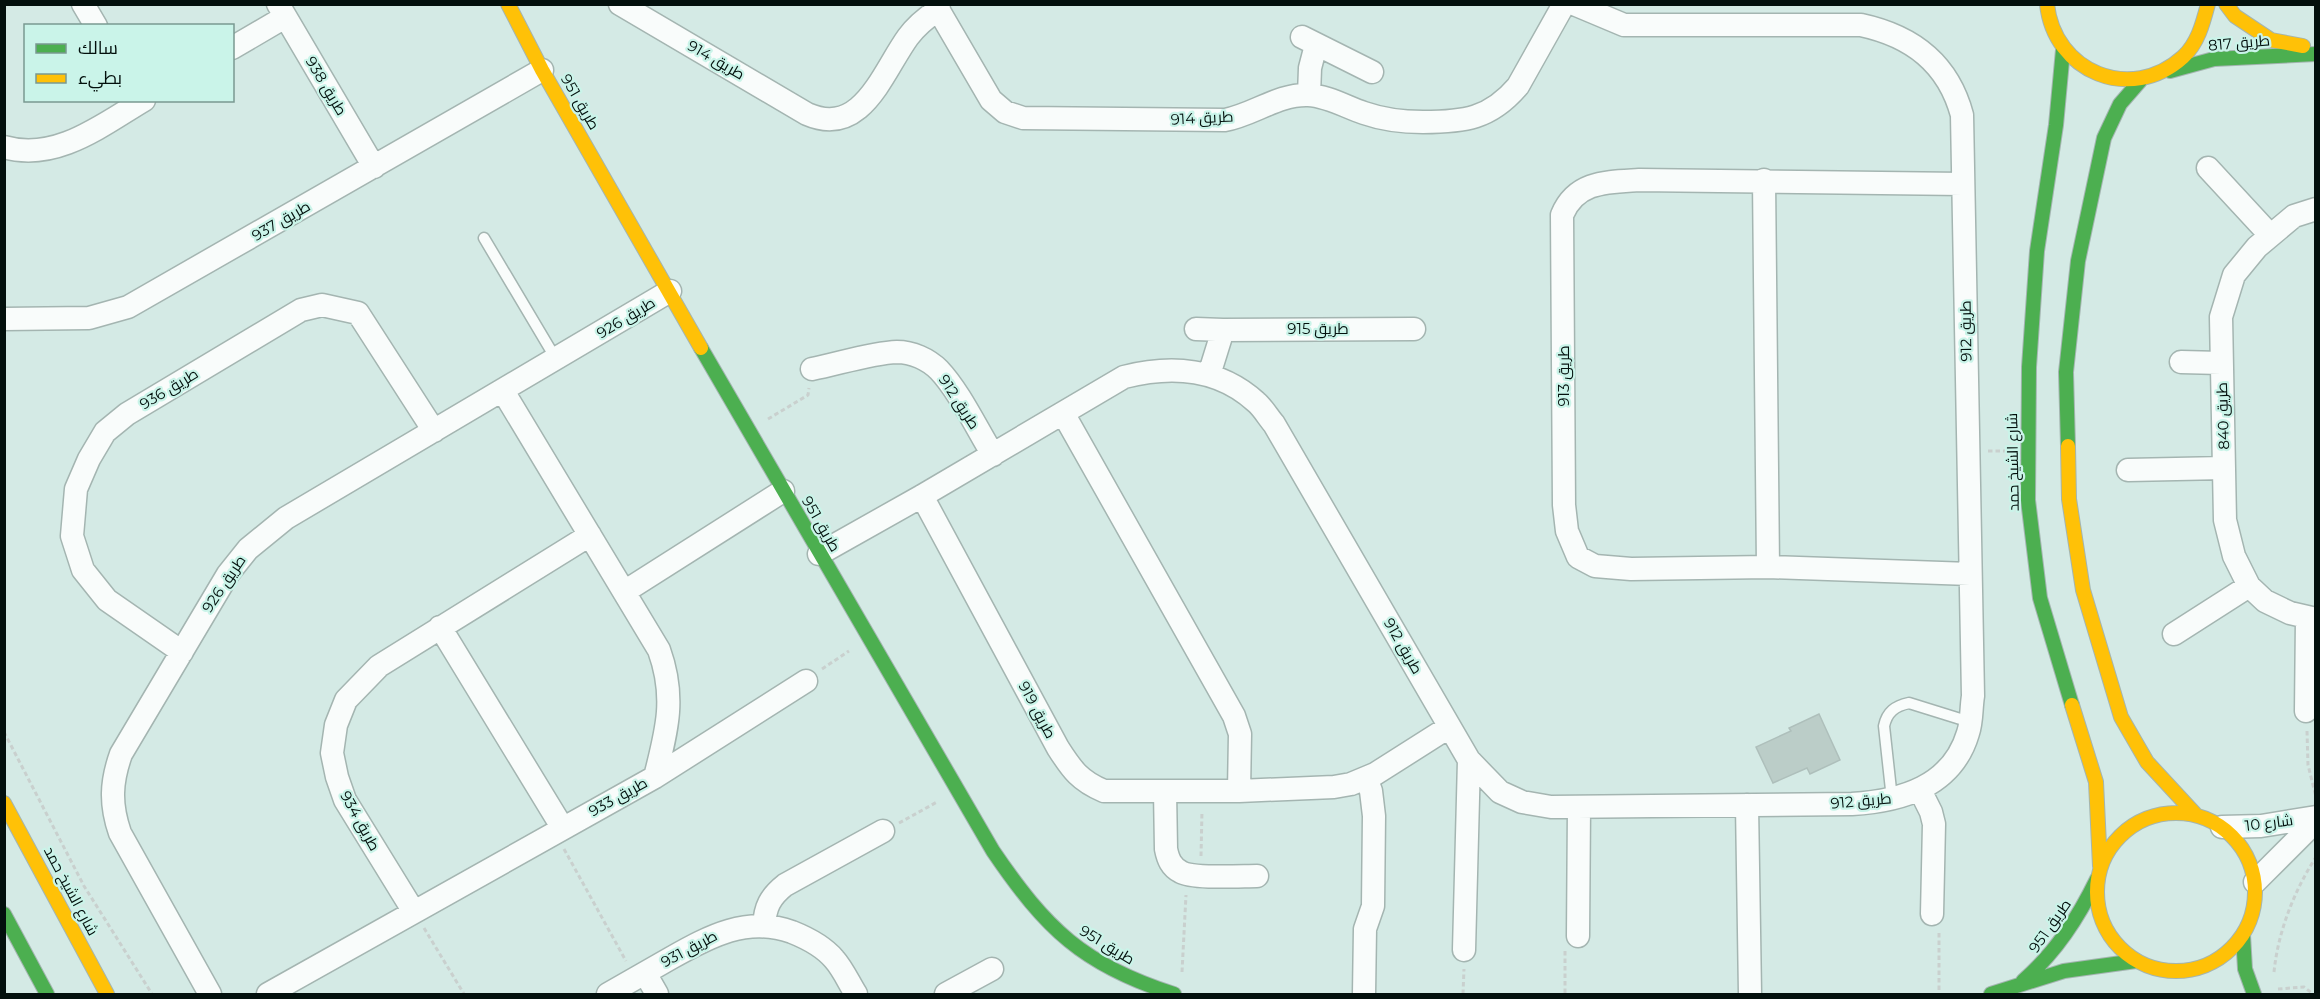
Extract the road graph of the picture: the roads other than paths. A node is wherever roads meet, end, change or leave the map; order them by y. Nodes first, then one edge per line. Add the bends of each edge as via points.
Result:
1 (83, 4) edge
2 (508, 4) edge
3 (620, 4) edge
4 (1564, 4) edge
5 (1574, 4) edge
6 (2047, 4) edge
7 (2208, 4) edge
8 (2226, 4) edge
9 (937, 7) edge
10 (282, 11) edge
11 (1664, 15) edge
12 (95, 24) edge
13 (234, 47) edge
14 (2316, 49) edge
15 (2063, 50) junction
16 (2316, 54) edge
17 (542, 70) junction
18 (1372, 72) dead end
19 (2166, 72) junction
20 (2140, 81) junction
21 (1309, 95) junction
22 (139, 102) edge
23 (4, 147) edge
24 (374, 167) junction
25 (2208, 168) dead end
26 (1764, 180) junction
27 (1963, 184) junction
28 (2316, 209) edge
29 (2270, 236) junction
30 (484, 238) dead end
31 (670, 291) junction
32 (4, 320) edge
33 (1196, 329) dead end
34 (1414, 329) dead end
35 (1223, 330) junction
36 (556, 359) junction
37 (2181, 362) dead end
38 (2221, 363) junction
39 (812, 369) road end
40 (1209, 375) junction
41 (503, 391) junction
42 (1063, 413) junction
43 (434, 431) junction
44 (993, 455) junction
45 (2224, 468) junction
46 (2128, 470) dead end
47 (783, 491) junction
48 (922, 496) junction
49 (590, 535) junction
50 (819, 554) junction
51 (1768, 567) junction
52 (1971, 574) junction
53 (2249, 586) junction
54 (624, 592) junction
55 (2311, 619) edge
56 (440, 627) junction
57 (2174, 634) dead end
58 (182, 652) junction
59 (806, 681) road end
60 (2306, 711) road end
61 (1970, 722) junction
62 (1449, 727) junction
63 (1468, 759) junction
64 (655, 777) junction
65 (1366, 778) junction
66 (1920, 790) junction
67 (1165, 791) junction
68 (1239, 791) junction
69 (1892, 800) junction
70 (4, 803) edge
71 (1747, 805) junction
72 (1579, 807) junction
73 (2196, 815) junction
74 (2316, 819) edge
75 (2222, 827) junction
76 (558, 830) junction
77 (883, 831) road end
78 (2098, 872) junction
79 (1257, 876) dead end
80 (2255, 882) junction
81 (414, 912) junction
82 (4, 914) edge
83 (1932, 914) road end
84 (764, 926) junction
85 (2243, 935) junction
86 (1578, 936) road end
87 (1464, 950) road end
88 (2139, 963) junction
89 (992, 969) dead end
90 (640, 976) junction
91 (2019, 984) junction
92 (1178, 988) edge
93 (2178, 988) dead end
94 (47, 994) edge
95 (107, 994) edge
96 (210, 994) edge
97 (268, 994) edge
98 (608, 994) edge
99 (657, 994) edge
100 (856, 994) edge
101 (946, 994) edge
102 (1364, 994) edge
103 (1750, 994) edge
104 (1991, 994) edge
105 (2254, 994) edge

1 - 12 street
2 - 17 street, طريق 951
3 - 9 street, طريق 914 via 807,114 827,120 837,120 864,104 909,36
4 - 21 street, طريق 914 via 1518,86 1500,104 1478,116 1454,122 1404,122
5 - 11 street, طريق 912 via 1624,25
6 - 15 street via 2050,26
7 - 19 street via 2202,32 2187,55
8 - 14 street, طريق 817 via 2235,16 2271,40
9 - 21 street, طريق 914 via 991,100 1005,112 1023,118 1225,120 1284,98
10 - 13 street
10 - 24 street, طريق 938
11 - 27 street, طريق 912 via 1861,26 1881,29 1918,48 1943,71 1958,98 1962,115
15 - 20 street via 2097,76
15 - 78 street, شارع الشيخ حمد via 2037,251 2029,367 2028,500 2040,598 2096,783
16 - 19 street, طريق 817 via 2214,60
17 - 24 street, طريق 937
17 - 31 street, طريق 951
18 - 21 street via 1309,41
19 - 20 street, طريق 817
20 - 73 street via 2120,104 2103,138 2078,261 2066,372 2069,499 2082,590 2121,717 2147,762
22 - 23 street via 76,140 56,147
24 - 32 street, طريق 937 via 128,307 89,318
25 - 29 street
26 - 27 street, طريق 913
26 - 51 street
26 - 51 street, طريق 913 via 1608,182 1576,193 1567,203 1562,215 1564,505 1567,531 1578,557 1595,566
27 - 52 street, طريق 912
28 - 29 street, طريق 840 via 2294,216
29 - 38 street, طريق 840 via 2234,275 2221,317
30 - 36 lane
31 - 36 street, طريق 926
31 - 47 street, طريق 951
33 - 35 street, طريق 915
34 - 35 street, طريق 915
35 - 40 street
36 - 41 street, طريق 926
37 - 38 street
38 - 45 street, طريق 840
39 - 44 street, طريق 912 via 898,352 926,360 947,380
40 - 42 street, طريق 912 via 1170,369 1124,377
40 - 62 street, طريق 912 via 1258,403 1274,424
41 - 43 street, طريق 926
41 - 49 street, طريق 933
42 - 44 street, طريق 912
42 - 68 street via 1234,716 1240,734
43 - 58 street, طريق 926 via 260,537 228,574
43 - 58 street, طريق 936 via 358,313 322,305 301,310 127,414 105,432 76,489 72,536 83,570 107,600
44 - 48 street, طريق 912
45 - 46 street
45 - 53 street, طريق 840 via 2225,520 2234,556
47 - 50 street, طريق 951
47 - 54 street
48 - 50 street, طريق 912
48 - 67 street, طريق 919 via 1075,773 1104,791
49 - 54 street, طريق 933
49 - 56 street, طريق 934
50 - 92 street, طريق 951 via 1015,884 1046,921 1076,948 1110,969 1156,989
51 - 52 street, طريق 913
52 - 61 street, طريق 912
53 - 55 street, طريق 840 via 2265,601
53 - 57 street
54 - 64 street, طريق 933 via 659,650 668,682 667,730
55 - 60 street
56 - 76 street
56 - 81 street, طريق 934 via 378,666 360,683 346,700 336,725 332,753 345,800
58 - 96 street, طريق 926 via 121,754 111,793 120,833
59 - 64 street
61 - 66 street, طريق 912 via 1954,762
61 - 69 lane via 1909,703 1892,710 1884,726
62 - 63 street, طريق 912
62 - 65 street, طريق 919
63 - 72 street, طريق 912 via 1500,792 1522,802
63 - 87 street
64 - 76 street, طريق 933
65 - 68 street, طريق 919 via 1334,787
65 - 102 street via 1374,816 1373,906 1365,929
66 - 69 street, طريق 912
66 - 83 street via 1934,824
67 - 68 street, طريق 919
67 - 79 street via 1167,856 1174,868 1194,875
69 - 71 street, طريق 912
70 - 95 street, شارع الشيخ حمد
71 - 72 street, طريق 912
71 - 103 street
72 - 86 street
73 - 75 street
73 - 78 street via 2149,817 2128,828
74 - 75 street, شارع 10
74 - 80 street, شارع 10
75 - 80 street via 2238,842
76 - 81 street, طريق 933
77 - 84 street via 785,885 772,896 765,910
78 - 88 street via 2100,919 2114,944
78 - 91 street, طريق 951 via 2073,925 2042,966
80 - 85 street via 2254,910
81 - 97 street, طريق 933
82 - 94 street
84 - 90 street, طريق 931 via 744,926 707,937
84 - 100 street, طريق 931 via 803,936 820,946 835,960
85 - 88 street via 2219,958 2187,971 2165,971
85 - 105 street via 2245,969
88 - 91 street, طريق 951 via 2090,966
88 - 93 street
89 - 101 street
90 - 98 street, طريق 931
90 - 99 street
91 - 104 street, طريق 951

